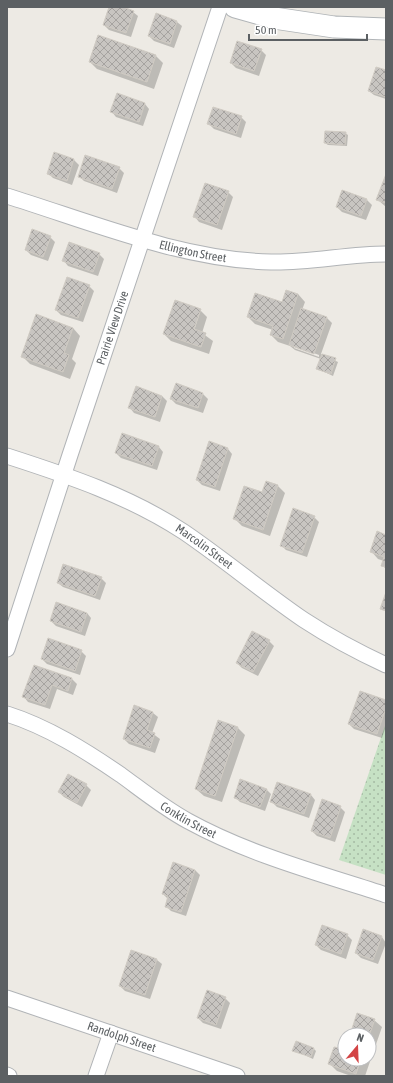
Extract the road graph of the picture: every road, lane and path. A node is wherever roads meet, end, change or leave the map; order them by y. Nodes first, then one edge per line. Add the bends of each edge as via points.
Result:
1 (220, 7) edge
2 (235, 7) edge
3 (386, 29) edge
4 (7, 196) edge
5 (143, 239) junction
6 (386, 254) edge
7 (7, 456) edge
8 (65, 474) junction
9 (7, 649) edge
10 (386, 665) edge
11 (7, 714) edge
12 (386, 895) edge
13 (7, 998) edge
14 (111, 1033) junction
15 (96, 1076) edge
16 (237, 1076) edge

1 - 5 street, Prairie View Drive
2 - 3 street via 297,22 334,27
4 - 5 street, Ellington Street
5 - 6 street, Ellington Street via 217,257 272,262
5 - 8 street, Prairie View Drive
7 - 8 street, Marcolin Street
8 - 9 street, Prairie View Drive
8 - 10 street, Marcolin Street via 129,501 184,532 306,621
11 - 12 street, Conklin Street via 47,730 120,775 160,804 226,841
13 - 14 street, Randolph Street
14 - 15 street
14 - 16 street, Randolph Street

